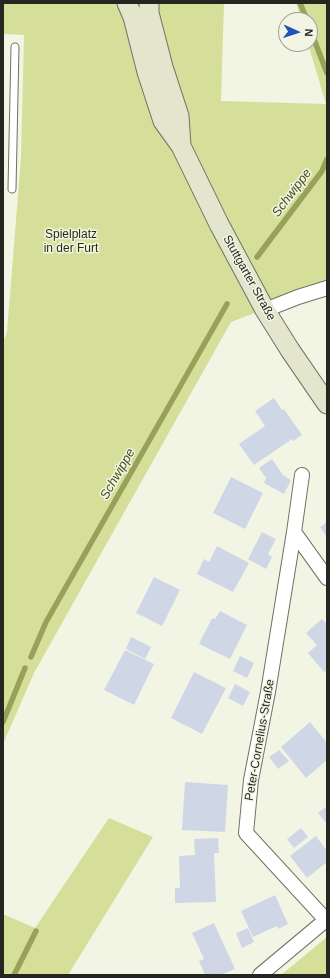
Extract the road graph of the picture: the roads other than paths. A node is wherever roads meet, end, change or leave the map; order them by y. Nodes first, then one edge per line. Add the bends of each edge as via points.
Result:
1 (127, 3) edge
2 (149, 3) edge
3 (15, 47) dead end
4 (181, 146) junction
5 (12, 189) dead end
6 (327, 288) edge
7 (265, 310) junction
8 (327, 404) edge
9 (302, 475) dead end
10 (294, 532) junction
11 (327, 578) edge
12 (326, 919) edge
13 (260, 975) edge

1 - 4 main road, Stuttgarter Straße via 163,121
2 - 4 main road, Stuttgarter Straße via 163,67 179,116
3 - 5 lane
4 - 7 main road, Stuttgarter Straße
6 - 7 street
7 - 8 main road, Stuttgarter Straße
9 - 10 street, Peter-Cornelius-Straße
10 - 11 street
10 - 12 street, Peter-Cornelius-Straße via 251,780 246,833
12 - 13 street

